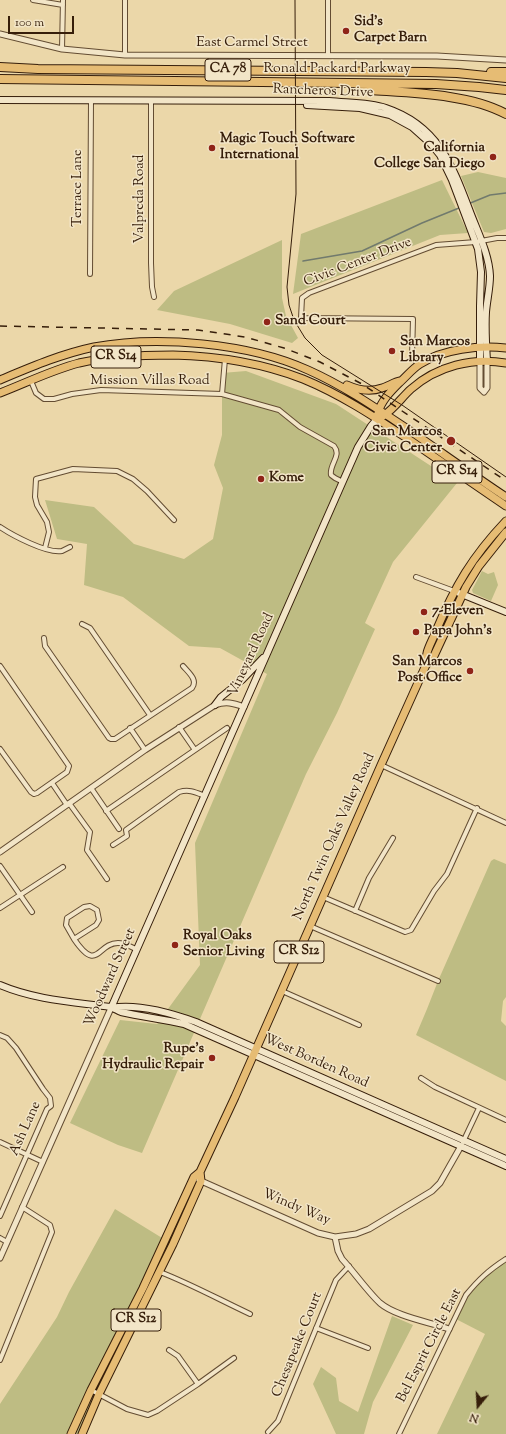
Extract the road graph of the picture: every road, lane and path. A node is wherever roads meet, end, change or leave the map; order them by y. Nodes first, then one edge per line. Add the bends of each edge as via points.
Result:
1 (33, 0) edge
2 (125, 0) edge
3 (328, 0) edge
4 (63, 2) edge
5 (0, 34) edge
6 (62, 49) junction
7 (125, 55) junction
8 (328, 56) junction
9 (506, 60) edge
10 (0, 67) edge
11 (506, 72) edge
12 (457, 73) junction
13 (506, 78) edge
14 (0, 79) edge
15 (349, 84) junction
16 (506, 90) edge
17 (0, 100) edge
18 (91, 101) junction
19 (151, 101) junction
20 (506, 114) edge
21 (506, 238) edge
22 (479, 241) junction
23 (90, 274) dead end
24 (154, 297) dead end
25 (483, 347) junction
26 (506, 348) edge
27 (54, 358) junction
28 (226, 359) junction
29 (483, 361) junction
30 (506, 363) edge
31 (419, 365) junction
32 (307, 369) junction
33 (0, 380) edge
34 (31, 380) junction
35 (403, 380) junction
36 (0, 393) edge
37 (222, 394) junction
38 (379, 409) junction
39 (386, 414) junction
40 (377, 419) junction
41 (343, 482) junction
42 (506, 497) edge
43 (506, 506) edge
44 (174, 520) dead end
45 (506, 521) edge
46 (0, 527) edge
47 (506, 532) edge
48 (70, 547) dead end
49 (45, 548) junction
50 (416, 577) dead end
51 (454, 591) junction
52 (462, 594) junction
53 (506, 612) edge
54 (82, 624) dead end
55 (44, 638) dead end
56 (267, 654) junction
57 (0, 666) edge
58 (183, 666) dead end
59 (426, 666) junction
60 (2, 672) edge
61 (215, 705) junction
62 (244, 707) junction
63 (150, 715) junction
64 (179, 727) junction
65 (130, 728) junction
66 (227, 728) dead end
67 (0, 748) edge
68 (145, 750) junction
69 (195, 750) junction
70 (381, 765) junction
71 (52, 783) junction
72 (91, 788) junction
73 (205, 796) junction
74 (68, 804) junction
75 (477, 808) junction
76 (106, 811) junction
77 (506, 823) edge
78 (119, 829) dead end
79 (393, 838) dead end
80 (112, 846) dead end
81 (0, 852) edge
82 (0, 866) edge
83 (63, 866) dead end
84 (107, 879) dead end
85 (20, 895) junction
86 (323, 897) junction
87 (0, 908) edge
88 (355, 911) junction
89 (32, 912) dead end
90 (310, 926) junction
91 (74, 939) junction
92 (136, 949) junction
93 (438, 981) dead end
94 (0, 985) edge
95 (282, 991) junction
96 (111, 1008) junction
97 (359, 1025) dead end
98 (0, 1035) edge
99 (255, 1051) junction
100 (421, 1078) dead end
101 (479, 1108) junction
102 (506, 1120) edge
103 (0, 1142) edge
104 (463, 1143) junction
105 (27, 1154) junction
106 (506, 1159) edge
107 (43, 1162) junction
108 (506, 1166) edge
109 (200, 1172) junction
110 (194, 1177) junction
111 (201, 1181) junction
112 (22, 1207) junction
113 (0, 1216) edge
114 (335, 1237) junction
115 (0, 1238) edge
116 (7, 1242) junction
117 (0, 1258) edge
118 (506, 1259) edge
119 (349, 1266) junction
120 (160, 1272) junction
121 (250, 1314) dead end
122 (316, 1328) junction
123 (449, 1328) junction
124 (368, 1348) dead end
125 (168, 1350) dead end
126 (234, 1358) dead end
127 (0, 1360) edge
128 (198, 1384) junction
129 (91, 1390) junction
130 (99, 1394) junction
131 (268, 1432) dead end
132 (71, 1434) edge
133 (82, 1434) edge
134 (399, 1434) edge

1 - 4 street
2 - 7 street
3 - 8 street
4 - 6 street
5 - 6 street, East Carmel Street
6 - 7 street, East Carmel Street
7 - 8 street, East Carmel Street
8 - 9 street, East Carmel Street via 437,56
10 - 12 highway, Ronald Packard Parkway / CA 78
11 - 12 highway
12 - 13 highway, Ronald Packard Parkway / CA 78
14 - 15 highway, Ronald Packard Parkway / CA 78
15 - 16 highway, Ronald Packard Parkway / CA 78 via 442,84
15 - 20 highway via 370,90 482,103
17 - 18 main road, Rancheros Drive
18 - 19 main road, Rancheros Drive
18 - 23 street, Terrace Lane
19 - 22 main road, Rancheros Drive via 329,101 386,108 412,120 435,140 449,162
19 - 24 street, Valpreda Road via 151,263
21 - 22 street
22 - 25 main road, Rancheros Drive via 486,252 490,275
22 - 31 street, Civic Center Drive via 436,245 309,293 302,298 301,318 413,319 412,357
25 - 26 main road
25 - 29 main road, Rancheros Drive
25 - 31 main road via 463,348 445,353
27 - 32 main road, CR S14 via 94,347 128,343 196,344 248,351
27 - 33 main road, CR S14
27 - 34 main road via 48,366 32,372
28 - 34 main road, CR S14 via 182,355 118,356 74,365
28 - 37 street, Mission Villas Road
28 - 40 main road, CR S14 via 302,379 346,400
29 - 29 street, Rancheros Drive via 480,388 484,392 487,388
29 - 30 main road
29 - 39 main road via 449,367 431,375 413,387
31 - 35 main road
32 - 35 main road via 362,390 383,388
32 - 38 main road, CR S14
34 - 36 main road, CR S14
34 - 37 street, Mission Villas Road via 36,393 44,399 101,390
35 - 38 main road via 387,396
37 - 41 street via 279,410 334,446 337,455 330,470 331,475
38 - 39 main road, CR S14
38 - 40 main road
39 - 40 main road
39 - 42 main road, CR S14
40 - 41 main road, Vineyard Road via 358,447
40 - 43 main road, CR S14
41 - 56 main road, Vineyard Road
44 - 49 street via 133,479 117,471 73,469 36,479 35,497 49,532
45 - 51 main road, North Twin Oaks Valley Road / CR S12 via 474,558
46 - 49 street via 23,541
47 - 52 main road, North Twin Oaks Valley Road / CR S12 via 479,566
48 - 49 street via 61,551
50 - 51 street
51 - 52 main road
51 - 59 main road, North Twin Oaks Valley Road / CR S12 via 425,655
52 - 53 main road
52 - 59 main road, North Twin Oaks Valley Road / CR S12 via 434,658
54 - 63 street via 90,628
55 - 65 street via 45,646 107,735 115,739
56 - 61 main road
56 - 62 main road, Vineyard Road
57 - 60 street
58 - 63 street via 194,680 192,688
59 - 70 main road, North Twin Oaks Valley Road / CR S12
60 - 71 street via 69,766 67,772
61 - 62 street, Vineyard Road via 230,702
61 - 64 street, Vineyard Road
62 - 73 main road, Woodward Street
63 - 65 street
64 - 68 street, Vineyard Road
64 - 69 street
65 - 68 street
66 - 69 street
67 - 71 street via 31,792 37,793
68 - 72 street, Vineyard Road
69 - 76 street
70 - 75 street
70 - 86 main road, North Twin Oaks Valley Road / CR S12
71 - 74 street
72 - 74 street, Vineyard Road
72 - 76 street
73 - 80 street via 190,790 179,792 126,830 126,836
73 - 92 main road, Woodward Street
74 - 81 street, Vineyard Road
74 - 84 street via 90,832 87,850
75 - 77 street
75 - 88 street via 447,874 412,928 405,932
76 - 78 street
79 - 88 street
82 - 85 street
83 - 85 street
85 - 87 street
85 - 89 street
86 - 88 street
86 - 90 main road, North Twin Oaks Valley Road / CR S12
90 - 93 street
90 - 95 main road, North Twin Oaks Valley Road / CR S12
91 - 91 street via 66,925 67,918 90,906 96,910 100,920
91 - 92 street via 82,951 90,955 99,954 117,943
92 - 96 main road, Woodward Street
94 - 96 main road, West Borden Road via 16,992 62,1002
95 - 97 street
95 - 99 main road, North Twin Oaks Valley Road / CR S12
96 - 99 main road, West Borden Road via 165,1016 204,1029
96 - 107 street, Woodward Street
98 - 105 street, Ash Lane via 7,1038 16,1048 50,1098 51,1106 47,1109
99 - 104 main road, West Borden Road via 356,1101
99 - 109 main road, North Twin Oaks Valley Road / CR S12
100 - 101 street via 434,1087
101 - 102 street
101 - 104 street
103 - 105 street
104 - 106 main road, West Borden Road
104 - 108 main road, West Borden Road
104 - 114 street via 432,1192 369,1229
105 - 107 street
105 - 113 street, Ash Lane
107 - 112 street, Woodward Street
109 - 110 main road, North Twin Oaks Valley Road / CR S12
109 - 111 main road
110 - 111 street, Windy Way
110 - 129 main road, North Twin Oaks Valley Road / CR S12
111 - 114 street, Windy Way via 318,1233
111 - 120 main road, CR S12
112 - 116 street, Woodward Street
112 - 127 street via 50,1225 52,1232
114 - 119 street, Windy Way via 338,1251
115 - 116 street
116 - 117 street, Woodward Street
118 - 123 street, Bel Esprit Circle East via 478,1280 466,1295
119 - 122 street, Chesapeake Court via 336,1280
119 - 123 street, Windy Way via 387,1308
120 - 121 street
120 - 130 main road, CR S12
122 - 124 street
122 - 131 street, Chesapeake Court via 278,1422
123 - 134 street, Bel Esprit Circle East
125 - 128 street via 178,1356
126 - 128 street
128 - 130 street via 148,1415 127,1409
129 - 130 street
129 - 132 main road, North Twin Oaks Valley Road / CR S12
130 - 133 main road, CR S12

